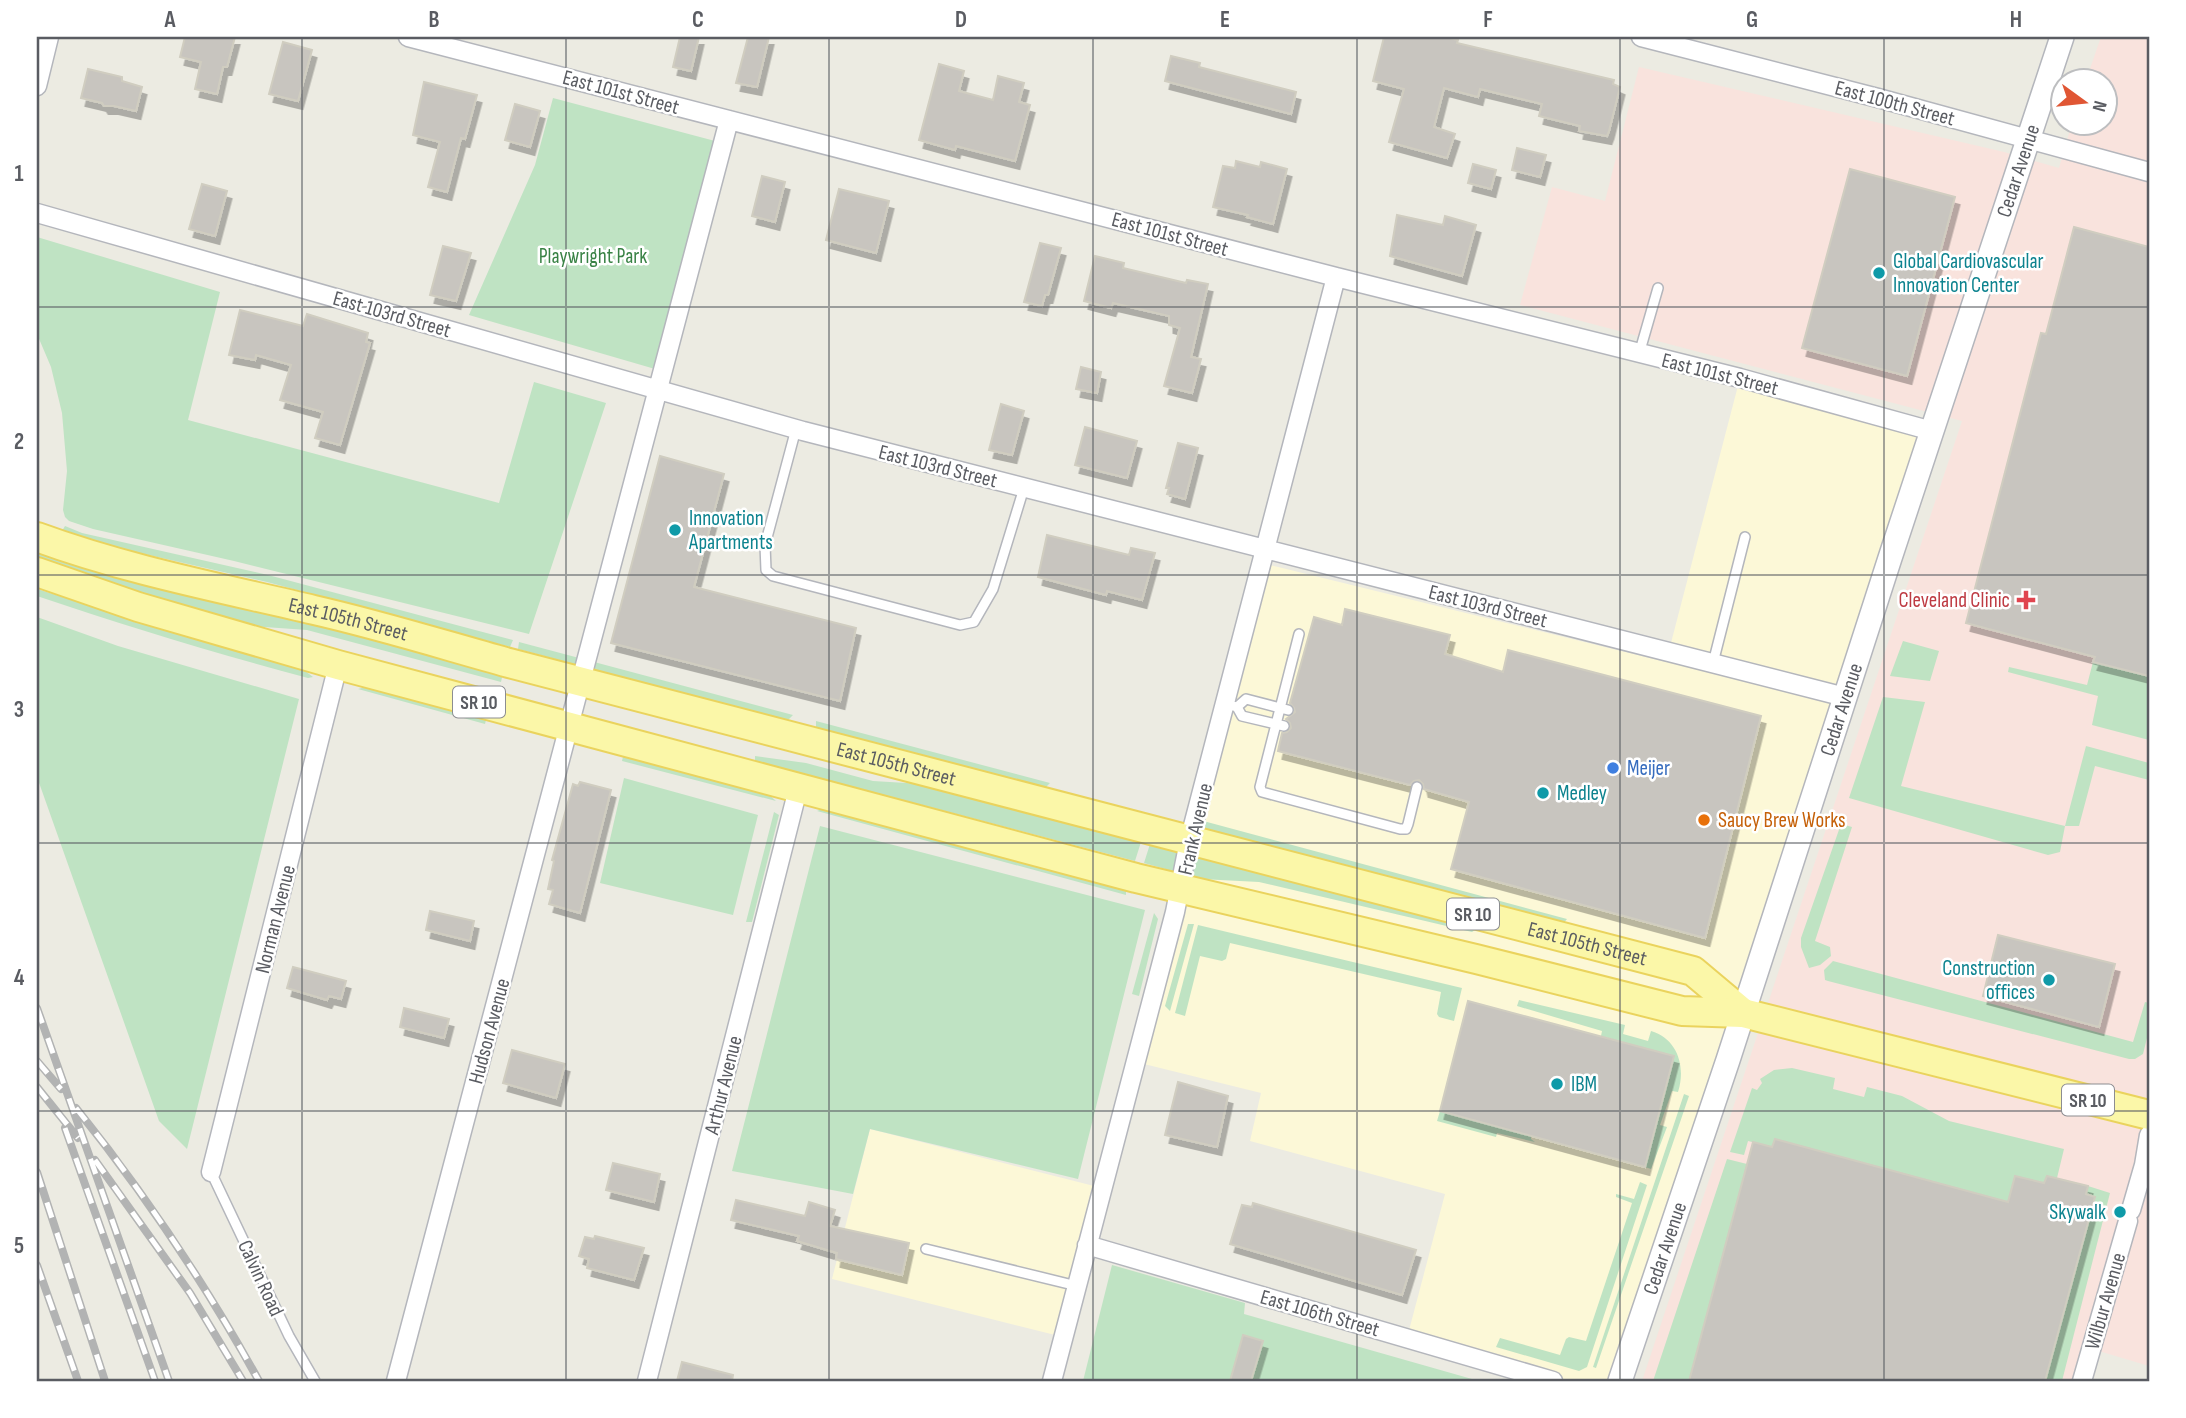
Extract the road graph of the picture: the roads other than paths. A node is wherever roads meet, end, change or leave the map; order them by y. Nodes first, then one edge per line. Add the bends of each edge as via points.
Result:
1 (49, 37) edge
2 (408, 37) edge
3 (1641, 37) edge
4 (2062, 37) edge
5 (37, 86) edge
6 (729, 120) junction
7 (2029, 140) junction
8 (2149, 172) edge
9 (37, 213) edge
10 (1336, 277) junction
11 (1658, 288) dead end
12 (1639, 354) junction
13 (658, 390) junction
14 (796, 429) junction
15 (1933, 431) junction
16 (1024, 488) junction
17 (37, 537) edge
18 (1745, 537) dead end
19 (1264, 550) junction
20 (37, 572) edge
21 (1299, 634) dead end
22 (1713, 663) junction
23 (338, 666) junction
24 (581, 681) junction
25 (1846, 697) junction
26 (1231, 705) junction
27 (1284, 709) junction
28 (1280, 725) junction
29 (569, 728) junction
30 (1417, 787) dead end
31 (798, 789) junction
32 (1189, 841) junction
33 (1181, 890) junction
34 (1743, 1013) junction
35 (2149, 1115) edge
36 (2149, 1136) edge
37 (211, 1172) joint
38 (1087, 1245) junction
39 (926, 1249) dead end
40 (1077, 1286) junction
41 (315, 1381) edge
42 (396, 1381) edge
43 (647, 1381) edge
44 (1052, 1381) edge
45 (1553, 1381) edge
46 (1619, 1381) edge
47 (2082, 1381) edge

1 - 5 street
2 - 6 street, East 101st Street
3 - 7 street, East 100th Street
4 - 7 street, Cedar Avenue
6 - 10 street, East 101st Street
6 - 13 street, Hudson Avenue
7 - 8 street, East 100th Street
7 - 15 street, Cedar Avenue
9 - 13 street, East 103rd Street
10 - 12 street, East 101st Street
10 - 19 street, Frank Avenue
11 - 12 lane
12 - 15 street, East 101st Street
13 - 14 street, East 103rd Street
13 - 24 street, Hudson Avenue
14 - 16 street, East 103rd Street
14 - 16 lane via 765,545 766,570 773,576 960,625 974,622 993,589
15 - 25 street, Cedar Avenue
16 - 19 street, East 103rd Street
17 - 24 main road, East 105th Street / SR 10 via 120,564 350,618
18 - 22 lane
19 - 22 street, East 103rd Street
19 - 26 street, Frank Avenue
20 - 23 main road, East 105th Street / SR 10
21 - 27 lane
22 - 25 street, East 103rd Street
23 - 29 main road, East 105th Street / SR 10
23 - 37 street, Norman Avenue
24 - 29 street, Hudson Avenue
24 - 32 main road, East 105th Street / SR 10
25 - 34 street, Cedar Avenue
26 - 27 lane via 1247,699
26 - 28 lane via 1242,716
26 - 32 street, Frank Avenue
27 - 28 lane
28 - 30 lane via 1261,787 1265,794 1401,829 1408,824
29 - 31 main road, East 105th Street / SR 10
29 - 42 street, Hudson Avenue
31 - 33 main road, East 105th Street / SR 10
31 - 43 street, Arthur Avenue
32 - 33 street, Frank Avenue
32 - 34 main road, East 105th Street / SR 10 via 1693,971
33 - 34 main road, East 105th Street / SR 10 via 1682,1011
33 - 38 street, Frank Avenue
34 - 35 main road, East 105th Street / SR 10
34 - 46 street, Cedar Avenue
36 - 47 street, Wilbur Avenue
37 - 41 lane, Calvin Road
38 - 40 street, Frank Avenue
38 - 45 street, East 106th Street
39 - 40 lane
40 - 44 street, Frank Avenue

